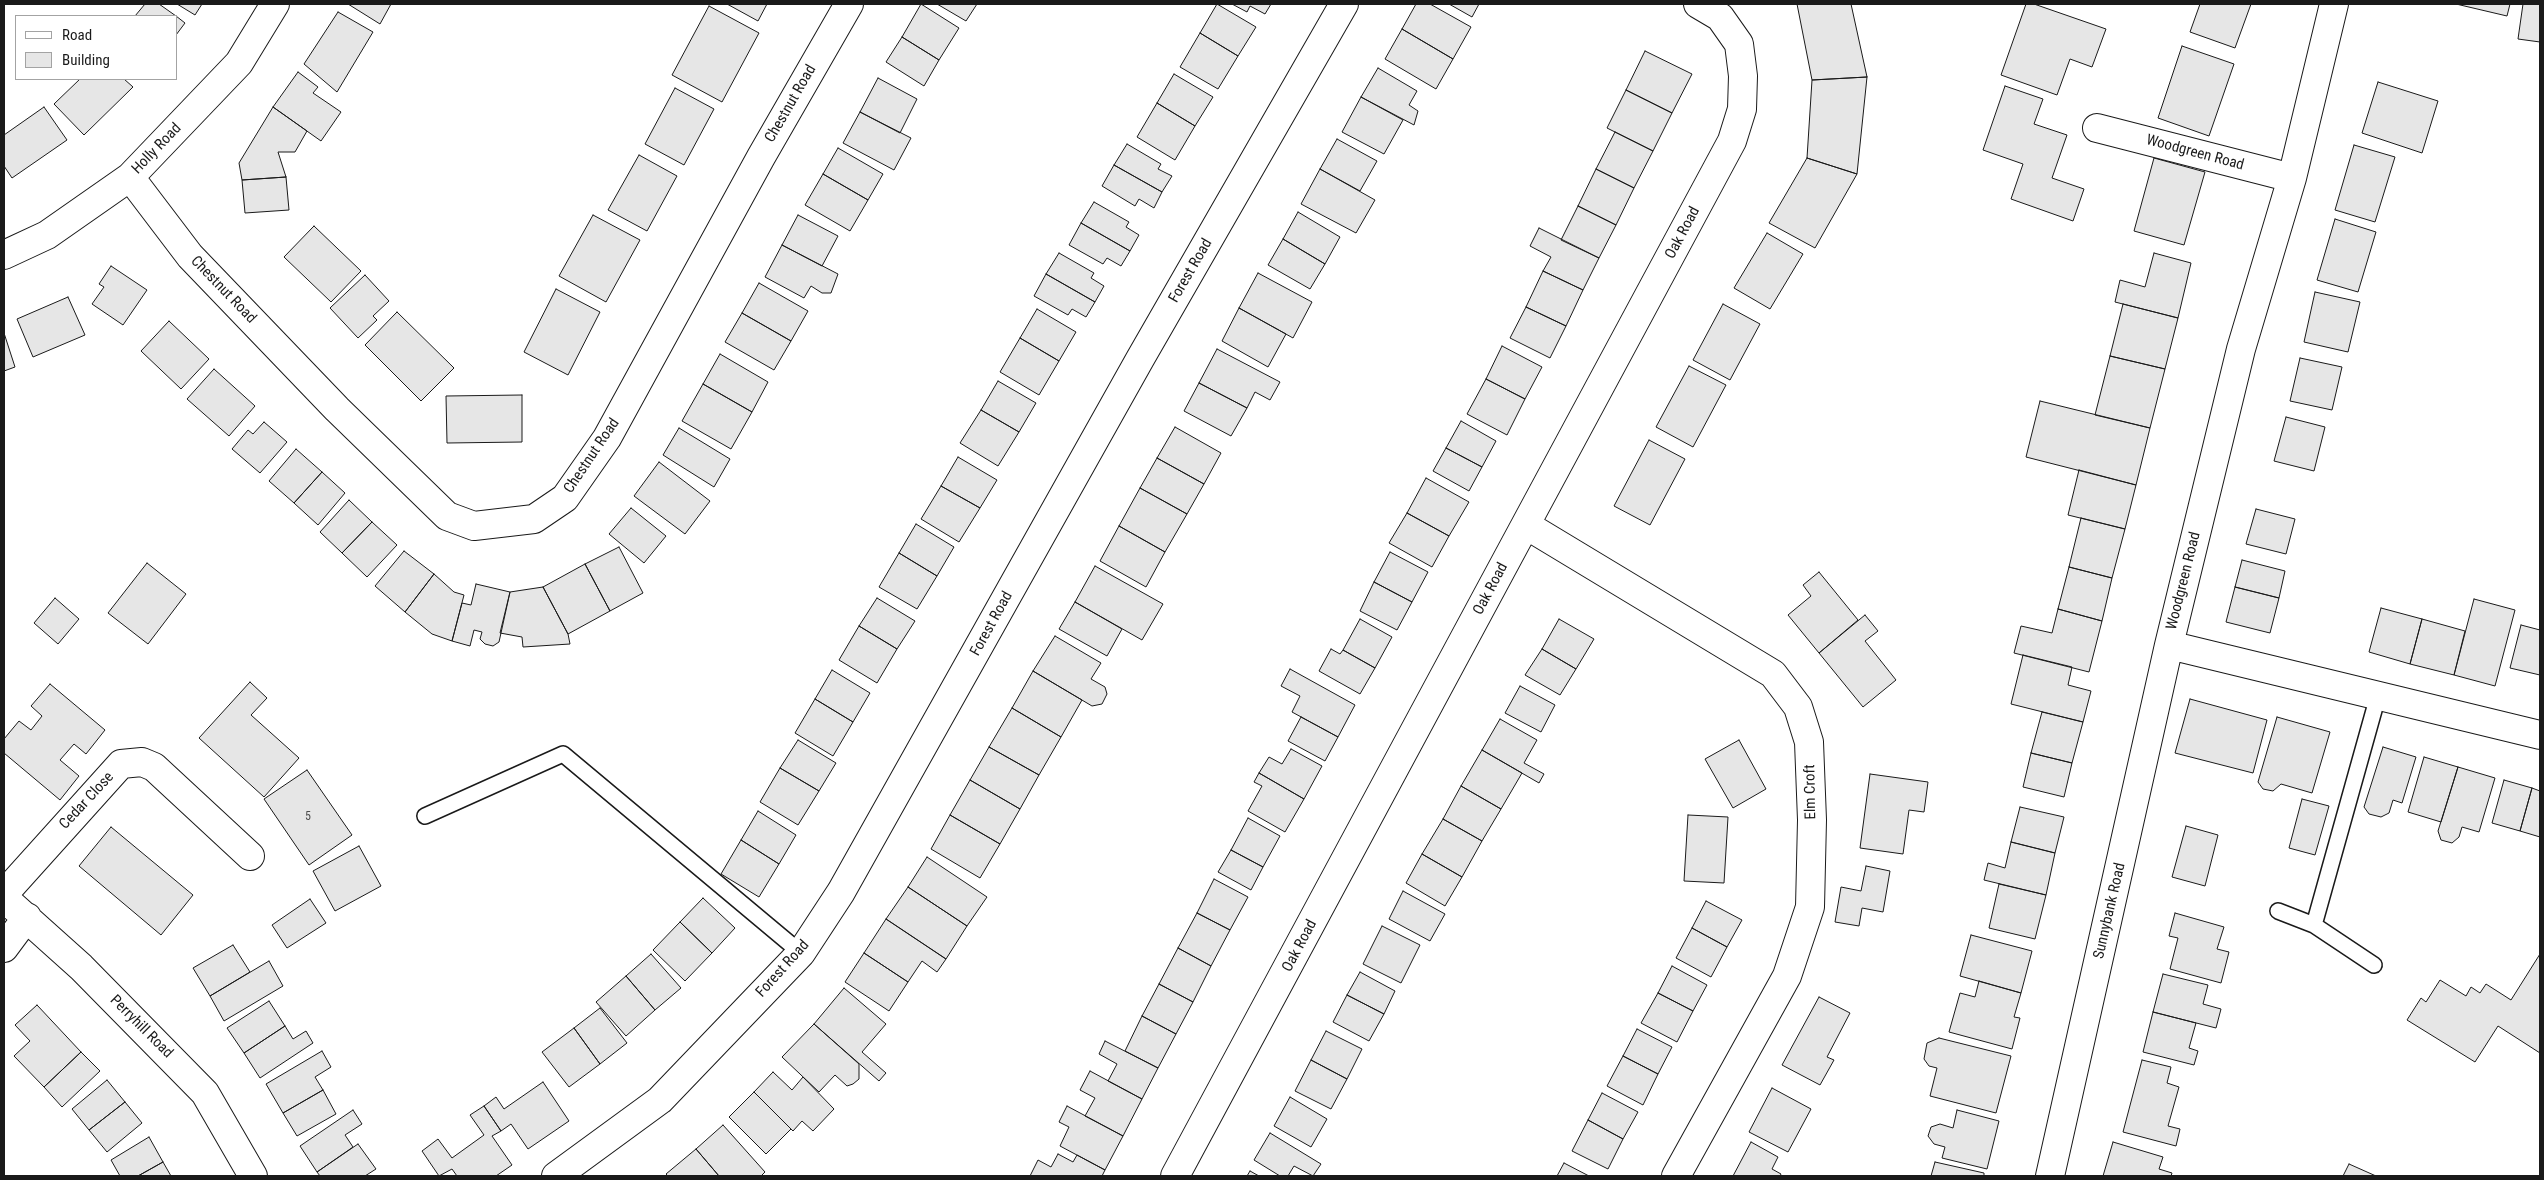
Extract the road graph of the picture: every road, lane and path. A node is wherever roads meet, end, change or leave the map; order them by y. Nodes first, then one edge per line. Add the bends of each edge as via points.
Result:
1 (275, 4) edge
2 (849, 4) edge
3 (1344, 4) edge
4 (1698, 4) edge
5 (2334, 4) edge
6 (2097, 128) dead end
7 (130, 177) junction
8 (2292, 178) junction
9 (4, 255) edge
10 (1526, 524) junction
11 (2169, 645) junction
12 (2378, 696) junction
13 (2540, 735) edge
14 (425, 816) dead end
15 (250, 856) dead end
16 (4, 894) edge
17 (4, 898) edge
18 (2278, 911) dead end
19 (27, 917) junction
20 (2314, 925) junction
21 (4, 948) edge
22 (801, 953) junction
23 (2374, 965) dead end
24 (253, 1176) edge
25 (556, 1176) edge
26 (1175, 1176) edge
27 (1676, 1176) edge
28 (2050, 1176) edge

1 - 7 street, Holly Road via 240,63
2 - 7 street, Chestnut Road via 607,438 565,498 534,519 474,526 447,516 337,409 190,256
3 - 22 street, Forest Road via 1140,359 846,883
4 - 10 street, Oak Road via 1720,17 1739,44 1743,76 1742,109 1732,141
5 - 8 street, Woodgreen Road
6 - 8 street, Woodgreen Road
7 - 9 street, Holly Road via 47,235
8 - 11 street, Woodgreen Road via 2240,349
10 - 26 street, Oak Road
10 - 27 street, Elm Croft via 1773,674 1798,707 1809,742 1812,820 1810,907 1787,976
11 - 12 street, Woodgreen Road
11 - 28 street, Sunnybank Road
12 - 13 street, Woodgreen Road
12 - 20 lane
14 - 22 lane via 563,754
15 - 16 street, Cedar Close via 154,767 142,762 121,764
17 - 19 street, Perryhill Road
18 - 20 lane
19 - 21 street
19 - 24 street, Perryhill Road via 138,1023 205,1093
20 - 23 lane
22 - 25 street, Forest Road via 660,1100

